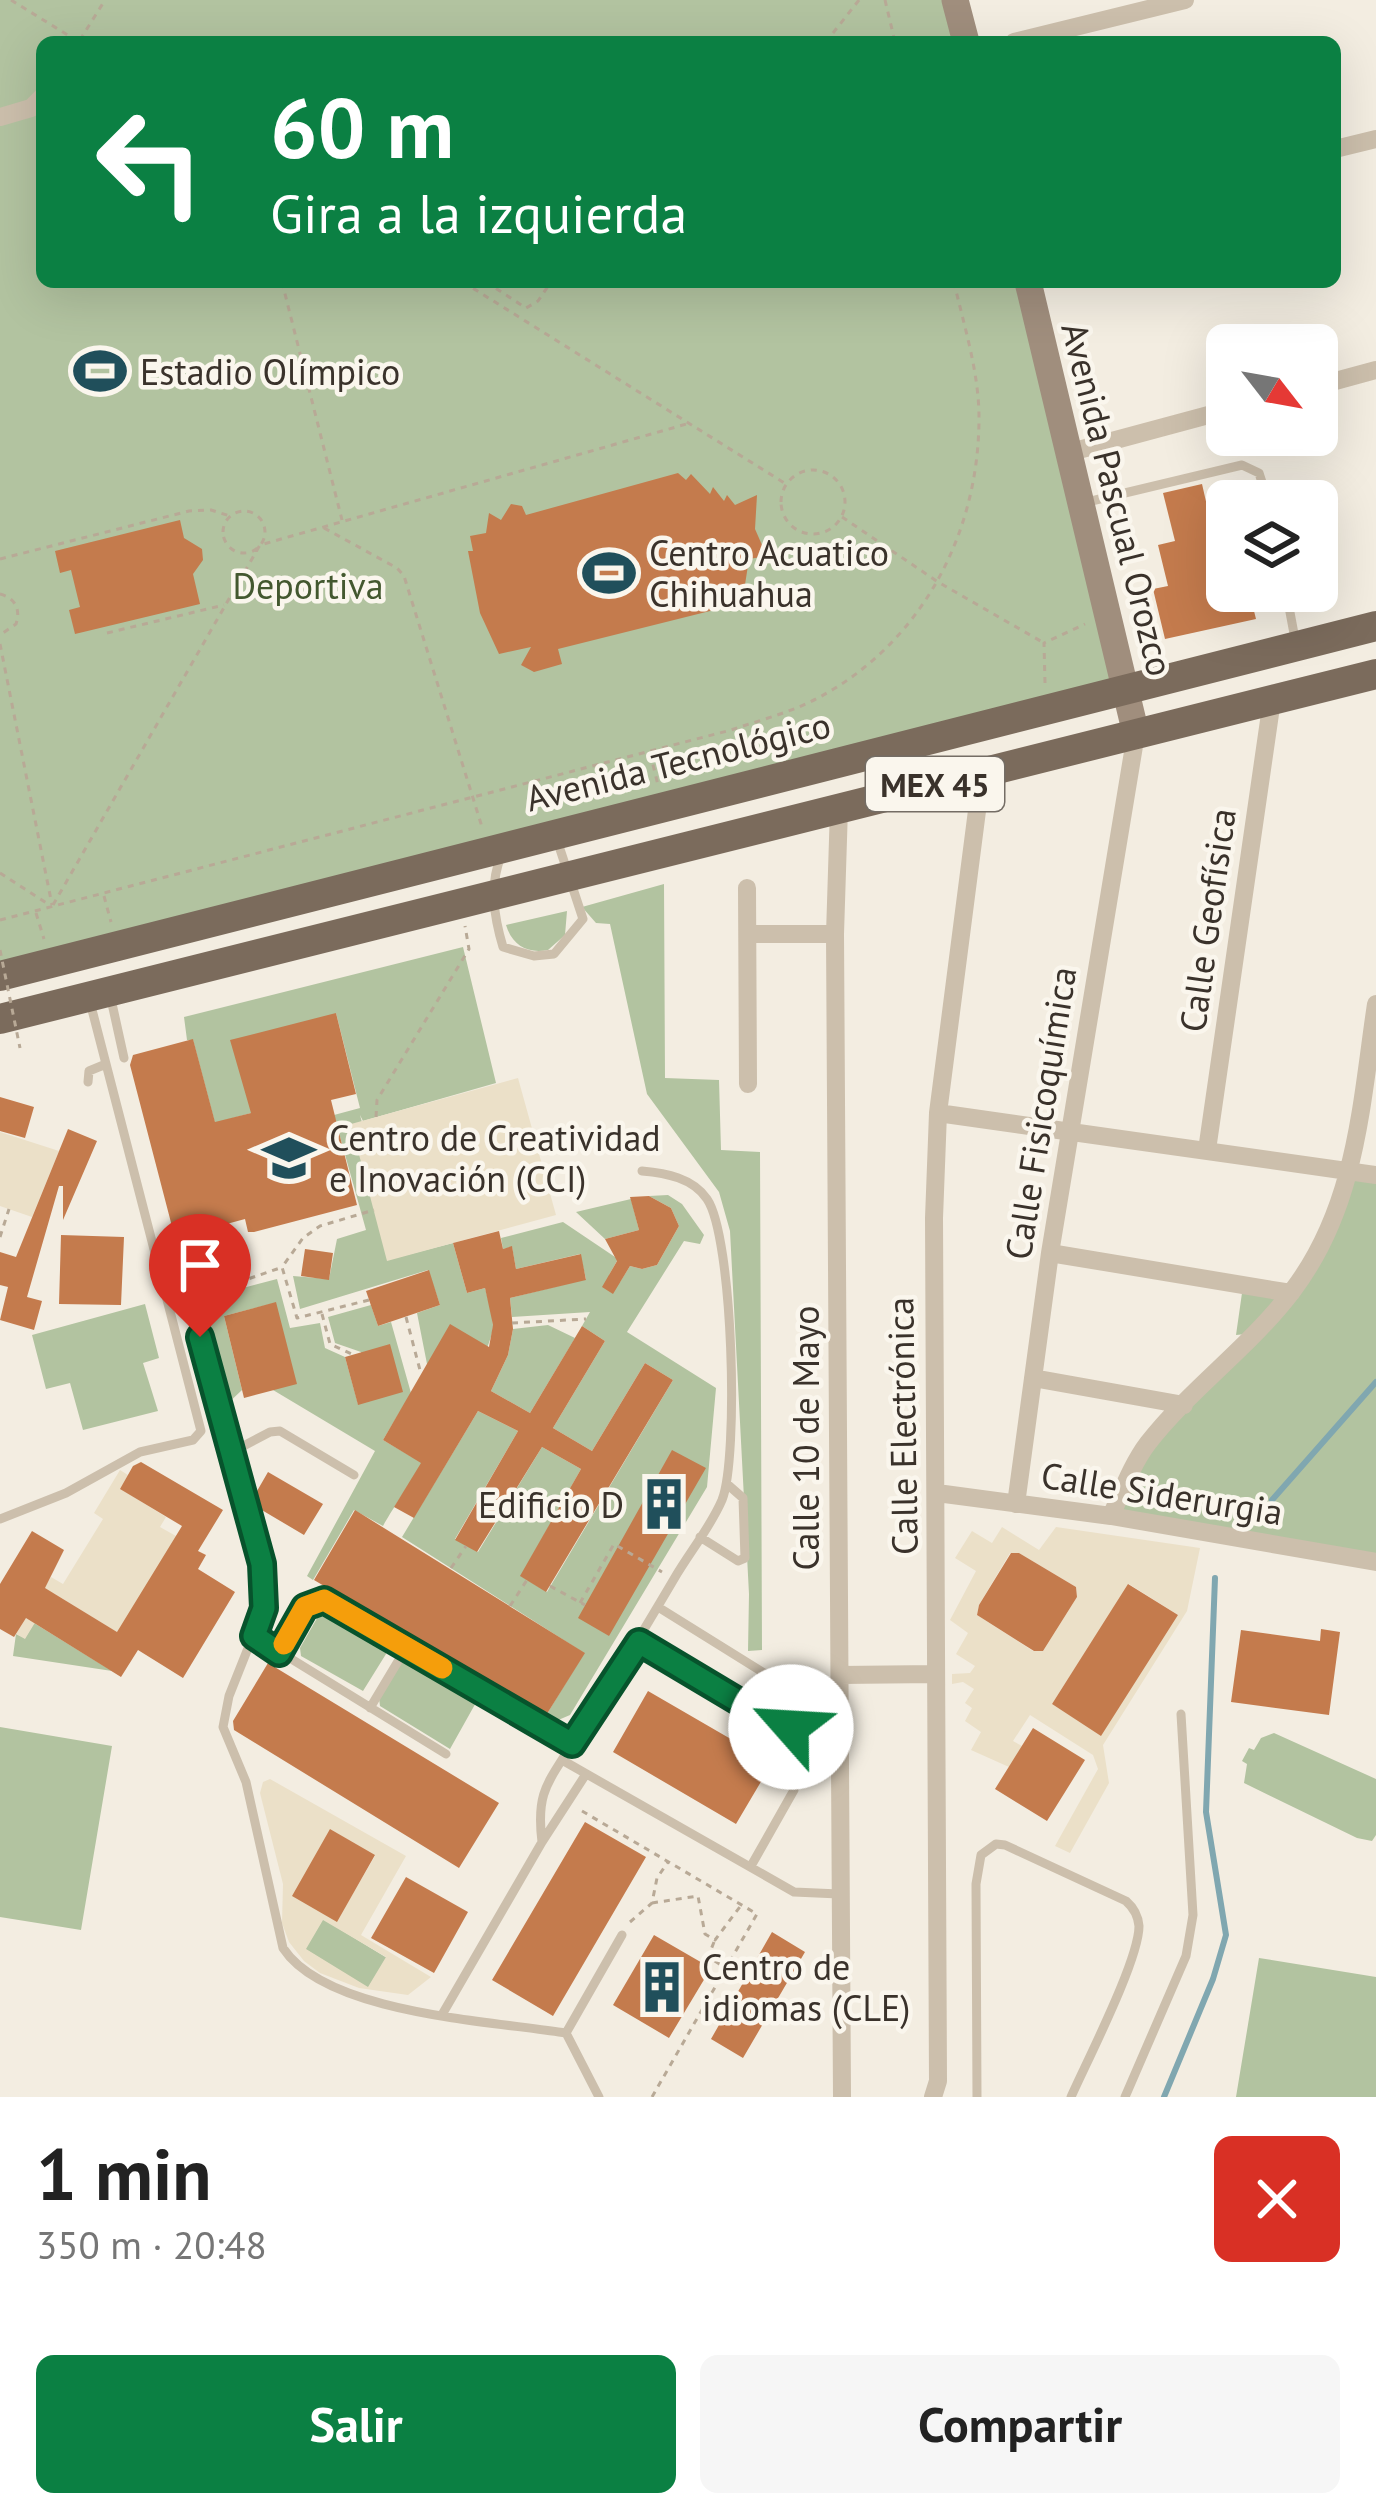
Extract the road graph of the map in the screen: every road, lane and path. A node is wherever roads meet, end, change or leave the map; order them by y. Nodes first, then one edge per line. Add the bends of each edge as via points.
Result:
1 (11, 0) edge
2 (105, 0) edge
3 (859, 0) edge
4 (885, 0) edge
5 (955, 0) edge
6 (1184, 0) edge
7 (833, 33) dead end
8 (69, 36) edge
9 (83, 36) edge
10 (894, 36) edge
11 (964, 36) edge
12 (1038, 36) edge
13 (36, 102) edge
14 (0, 117) edge
15 (1376, 139) edge
16 (1341, 148) edge
17 (284, 288) edge
18 (474, 288) edge
19 (495, 288) edge
20 (546, 288) edge
21 (955, 288) edge
22 (1029, 288) edge
23 (531, 307) junction
24 (529, 323) junction
25 (1376, 370) edge
26 (1338, 380) edge
27 (1206, 416) edge
28 (690, 423) junction
29 (1070, 452) junction
30 (1260, 480) edge
31 (786, 484) junction
32 (1083, 503) junction
33 (230, 516) junction
34 (842, 517) junction
35 (342, 521) junction
36 (322, 527) junction
37 (260, 545) junction
38 (0, 559) edge
39 (938, 582) junction
40 (0, 594) edge
41 (226, 604) junction
42 (1290, 612) edge
43 (1109, 613) junction
44 (1376, 626) edge
45 (107, 633) dead end
46 (0, 635) edge
47 (1043, 643) junction
48 (0, 644) edge
49 (1297, 646) junction
50 (1376, 674) edge
51 (1126, 688) junction
52 (1272, 700) junction
53 (1046, 709) junction
54 (1136, 734) junction
55 (650, 752) junction
56 (982, 772) junction
57 (473, 798) junction
58 (663, 805) junction
59 (839, 808) junction
60 (554, 832) junction
61 (497, 847) junction
62 (0, 873) edge
63 (569, 877) junction
64 (747, 888) dead end
65 (104, 895) junction
66 (494, 896) junction
67 (460, 905) junction
68 (52, 907) junction
69 (35, 912) junction
70 (0, 920) edge
71 (748, 934) junction
72 (835, 934) junction
73 (118, 945) junction
74 (0, 950) edge
75 (52, 962) junction
76 (0, 976) edge
77 (99, 994) junction
78 (1376, 1004) edge
79 (0, 1019) edge
80 (20, 1048) dead end
81 (124, 1058) dead end
82 (106, 1064) junction
83 (88, 1082) dead end
84 (748, 1084) dead end
85 (938, 1113) junction
86 (376, 1117) dead end
87 (1070, 1130) junction
88 (1207, 1150) junction
89 (642, 1171) dead end
90 (1352, 1171) junction
91 (1376, 1175) edge
92 (9, 1209) dead end
93 (374, 1210) dead end
94 (0, 1238) edge
95 (1050, 1253) junction
96 (282, 1267) junction
97 (184, 1283) dead end
98 (1291, 1293) junction
99 (189, 1299) junction
100 (369, 1300) dead end
101 (321, 1312) junction
102 (406, 1317) dead end
103 (586, 1319) dead end
104 (512, 1323) dead end
105 (353, 1355) dead end
106 (422, 1374) dead end
107 (1033, 1378) junction
108 (1184, 1405) junction
109 (232, 1452) junction
110 (354, 1475) dead end
111 (727, 1484) junction
112 (937, 1492) junction
113 (1016, 1504) junction
114 (1111, 1516) junction
115 (0, 1519) edge
116 (700, 1537) junction
117 (466, 1546) dead end
118 (1376, 1562) edge
119 (451, 1568) dead end
120 (674, 1579) junction
121 (527, 1580) dead end
122 (550, 1586) dead end
123 (510, 1606) dead end
124 (658, 1606) junction
125 (254, 1636) junction
126 (639, 1642) junction
127 (406, 1648) junction
128 (279, 1653) junction
129 (936, 1674) junction
130 (840, 1675) junction
131 (370, 1708) junction
132 (1181, 1714) dead end
133 (839, 1718) junction
134 (791, 1723) junction
135 (572, 1744) junction
136 (446, 1754) dead end
137 (562, 1760) junction
138 (586, 1774) junction
139 (569, 1803) junction
140 (542, 1842) junction
141 (669, 1861) junction
142 (751, 1866) junction
143 (840, 1894) junction
144 (652, 1903) junction
145 (742, 1904) junction
146 (622, 1935) joint
147 (715, 1940) junction
148 (726, 1968) junction
149 (443, 2013) junction
150 (566, 2033) junction
151 (935, 2089) edge
152 (599, 2097) edge
153 (652, 2097) edge
154 (842, 2097) edge
155 (977, 2097) edge
156 (1071, 2097) edge
157 (1125, 2097) edge

1 - 8 path
2 - 9 path
3 - 7 path
4 - 10 path
5 - 11 main road
6 - 12 street
13 - 14 street
15 - 16 street
17 - 35 path
18 - 24 path
19 - 23 path
20 - 23 path
21 - 39 path via 980,414 976,469
22 - 29 main road, Avenida Pascual Orozco
23 - 24 path
24 - 28 path
25 - 26 street
27 - 29 street
28 - 31 path
28 - 35 path
29 - 32 main road, Avenida Pascual Orozco
30 - 32 lane via 1242,465
31 - 34 path via 815,470 835,477 845,496
31 - 34 path via 783,514 796,530 827,532
32 - 43 main road, Avenida Pascual Orozco
33 - 37 path via 242,511 260,519
33 - 37 path via 223,528 229,548 242,553
33 - 38 path via 189,511
34 - 39 path
35 - 36 path
36 - 37 path
36 - 57 path via 404,575
37 - 41 path
39 - 47 path
39 - 55 path via 902,636 807,704
40 - 46 path via 18,610 16,624
41 - 45 path
41 - 68 path
42 - 49 lane
43 - 47 path
43 - 51 main road, Avenida Pascual Orozco
44 - 49 main road, Avenida Tecnológico / MEX 45
47 - 53 path
48 - 68 path
49 - 51 main road, Avenida Tecnológico / MEX 45
50 - 52 main road, MEX 45
51 - 53 main road, Avenida Tecnológico / MEX 45
51 - 54 main road, Avenida Pascual Orozco
52 - 54 main road, MEX 45
52 - 88 street, Calle Geofísica
53 - 58 main road, Avenida Tecnológico / MEX 45
54 - 56 main road, MEX 45
54 - 87 street, Calle Fisicoquímica
55 - 57 path
55 - 58 path
56 - 59 main road, MEX 45
56 - 85 street, Calle Electrónica
57 - 61 path
57 - 65 path
58 - 60 main road, Avenida Tecnológico / MEX 45
59 - 63 main road, MEX 45
59 - 72 street, Calle 10 de Mayo
60 - 61 main road, Avenida Tecnológico / MEX 45
60 - 63 lane
61 - 66 lane
61 - 73 main road, Avenida Tecnológico / MEX 45
62 - 68 path
63 - 66 main road, MEX 45
63 - 66 lane via 583,919 554,954 503,947
64 - 71 street
65 - 68 path
65 - 73 path
66 - 67 main road, MEX 45
67 - 77 main road, MEX 45
67 - 86 path via 469,949 377,1100
68 - 69 path
69 - 70 path
69 - 75 path
71 - 72 street
71 - 84 street
72 - 130 street, Calle 10 de Mayo
73 - 75 main road, Avenida Tecnológico / MEX 45
74 - 80 path, bridge
75 - 76 main road, Avenida Tecnológico / MEX 45
77 - 79 main road, MEX 45
77 - 81 lane
77 - 82 lane
78 - 90 street
82 - 83 lane via 92,1068
82 - 115 lane via 201,1431
85 - 87 street
85 - 112 street, Calle Electrónica
87 - 88 street
87 - 95 street, Calle Fisicoquímica
88 - 90 street
89 - 111 lane via 668,1173 700,1191 716,1220 727,1292
90 - 91 street
90 - 98 street via 1330,1230
92 - 94 path
93 - 96 path via 320,1226
95 - 98 street
95 - 107 street, Calle Fisicoquímica
96 - 99 path
96 - 101 path via 297,1318
97 - 99 lane
98 - 108 street
99 - 109 lane
100 - 101 path
101 - 105 path via 330,1343
102 - 106 path
103 - 104 path
107 - 108 street
107 - 113 street, Calle Fisicoquímica
108 - 114 street via 1142,1452
109 - 110 lane via 280,1431
109 - 125 lane via 266,1588
111 - 116 lane
111 - 116 lane via 743,1498 745,1558
112 - 113 street, Calle Siderurgia
112 - 129 street, Calle Electrónica
113 - 114 street, Calle Siderurgia
114 - 118 street, Calle Siderurgia
116 - 120 lane
117 - 119 path
120 - 122 path via 614,1544 583,1604
120 - 124 lane
121 - 123 path
124 - 126 lane
124 - 134 lane via 785,1686
125 - 128 lane
125 - 149 lane via 224,1727 246,1782 283,1948 301,1970 345,1993
126 - 134 lane via 778,1725
126 - 135 lane
127 - 128 lane via 316,1600
127 - 131 lane
127 - 135 lane
128 - 131 lane
129 - 130 street
129 - 151 street, Calle Electrónica
130 - 133 street, Calle 10 de Mayo
131 - 136 lane
132 - 157 lane via 1190,1935
133 - 134 lane
133 - 143 street, Calle 10 de Mayo
134 - 142 lane via 794,1790
135 - 137 lane
137 - 138 lane
137 - 140 lane via 538,1810
138 - 139 lane
138 - 142 lane
139 - 140 lane
139 - 141 path
140 - 149 lane
141 - 144 path
141 - 145 path
142 - 143 lane via 801,1894
143 - 154 street, Calle 10 de Mayo
144 - 146 path
144 - 147 path via 698,1896 705,1934
145 - 147 path
145 - 148 path via 757,1914
146 - 150 lane
147 - 148 path via 708,1957
148 - 153 path
149 - 150 lane
150 - 152 lane
155 - 156 lane via 976,1884 981,1856 996,1844 1126,1901 1138,1919 1122,1979

